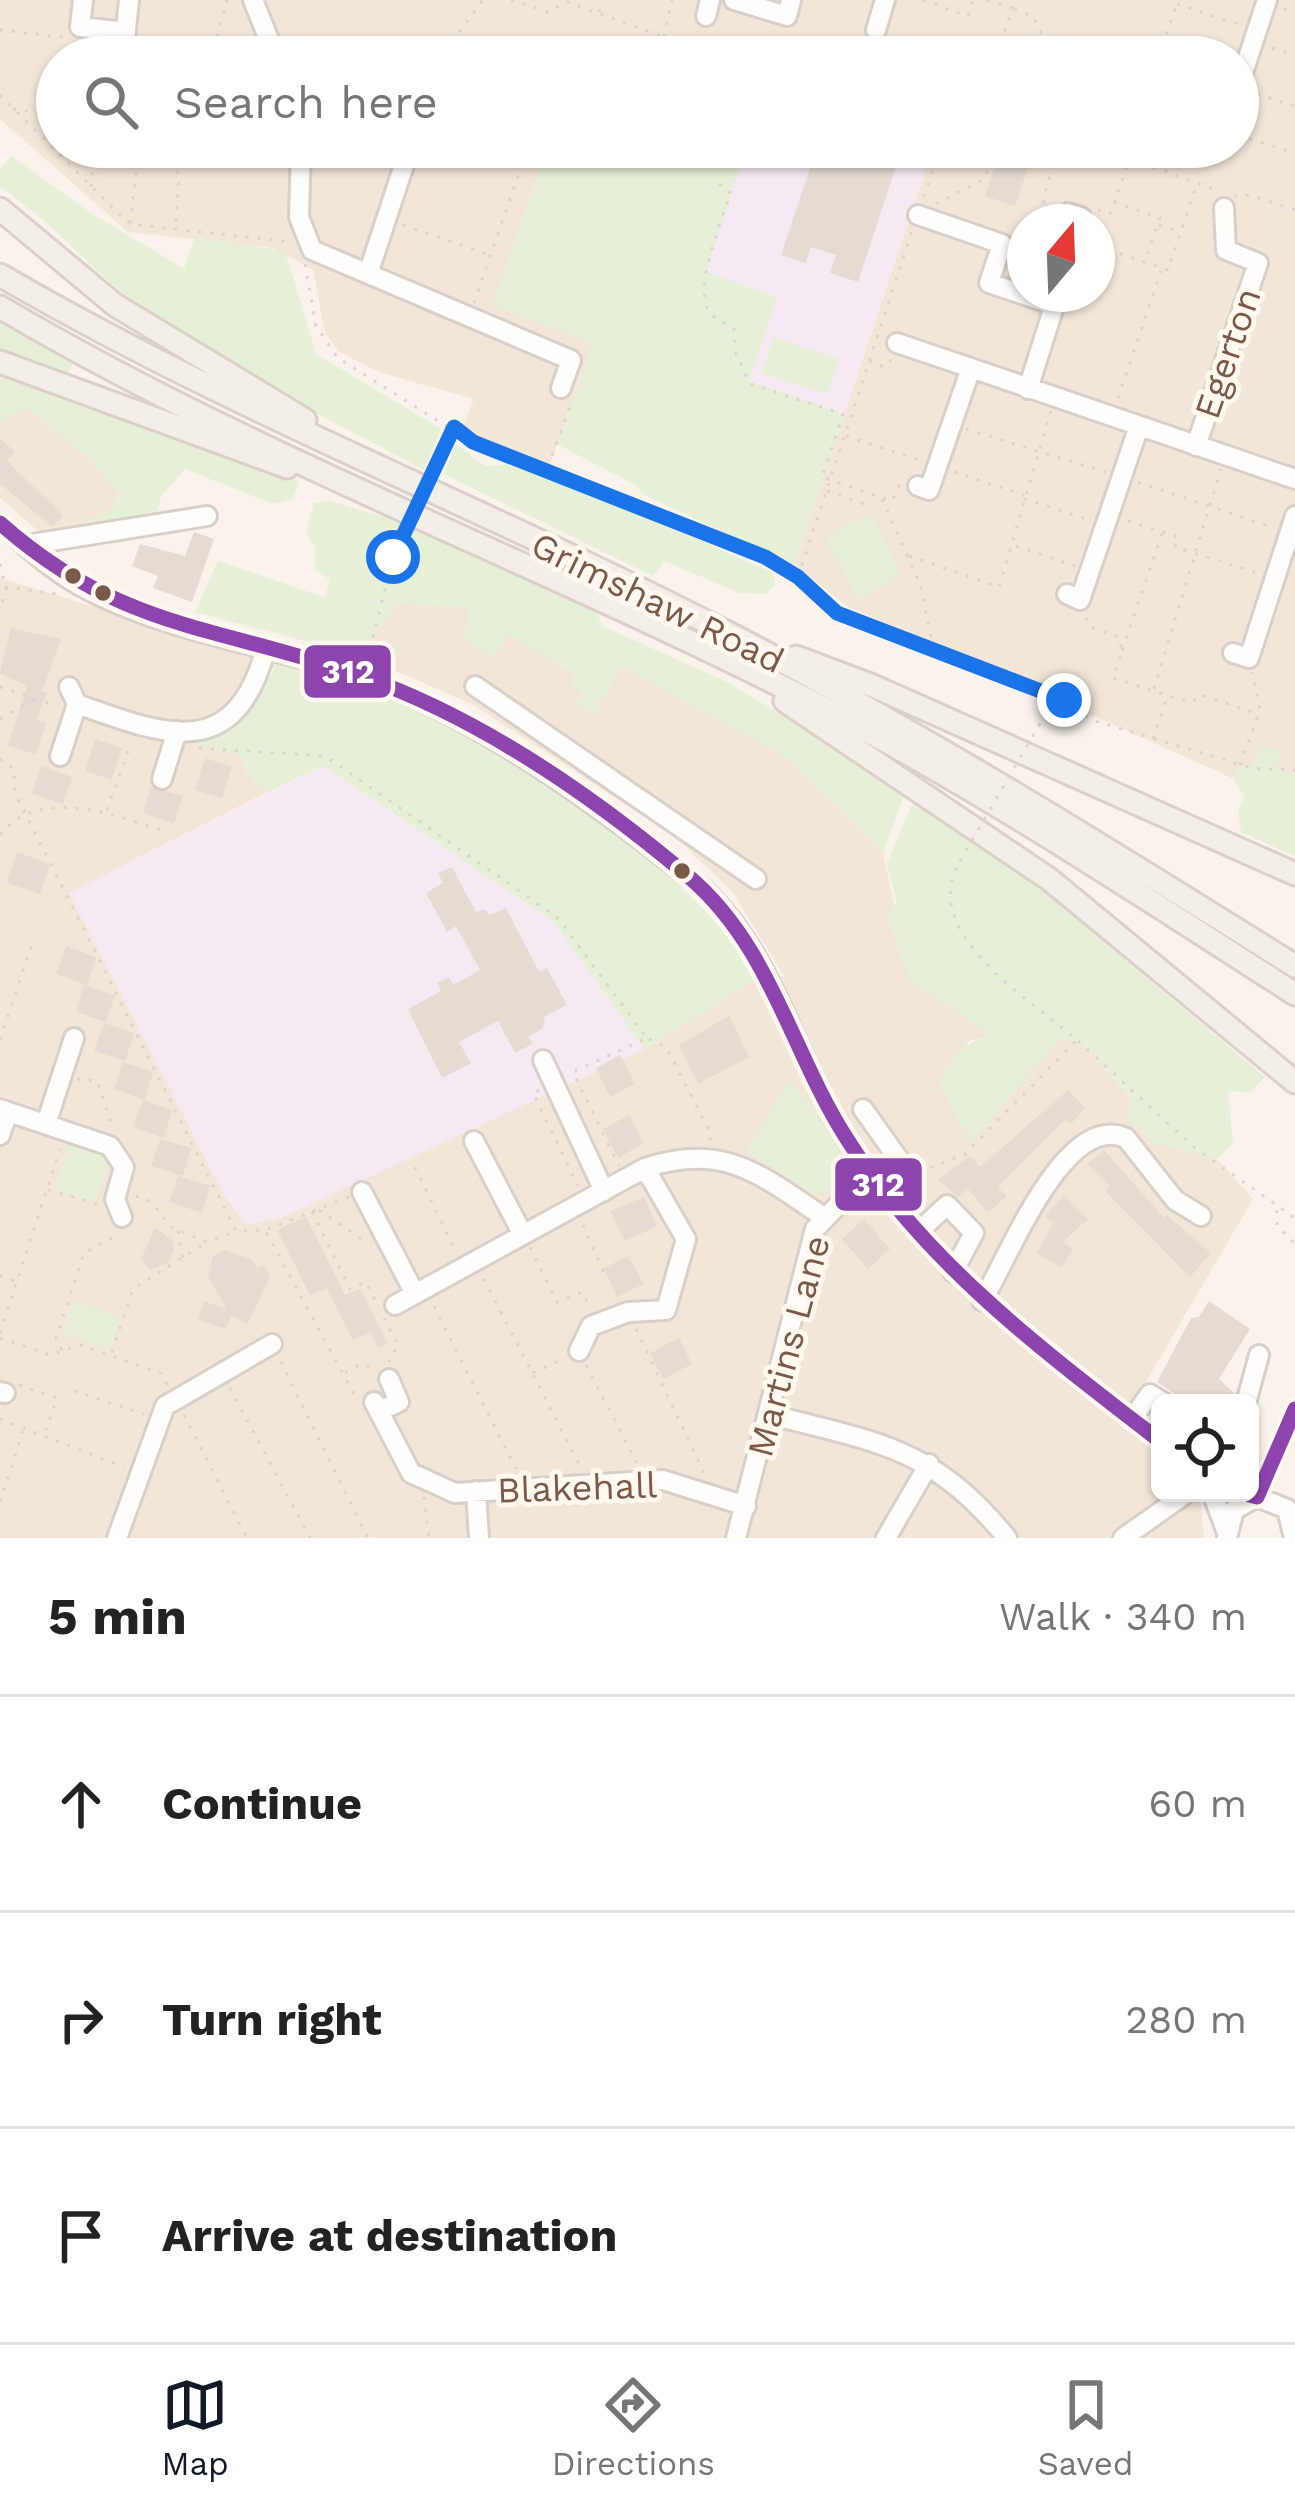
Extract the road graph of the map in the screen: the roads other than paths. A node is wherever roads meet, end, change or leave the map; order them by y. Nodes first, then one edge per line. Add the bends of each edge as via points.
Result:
1 (83, 0) edge
2 (129, 0) edge
3 (253, 0) edge
4 (734, 0) edge
5 (791, 0) edge
6 (885, 0) edge
7 (1267, 0) edge
8 (876, 30) dead end
9 (126, 32) junction
10 (126, 36) edge
11 (268, 36) edge
12 (1255, 36) edge
13 (301, 168) edge
14 (404, 168) edge
15 (1224, 208) dead end
16 (0, 209) edge
17 (918, 214) road end
18 (368, 274) junction
19 (0, 275) edge
20 (1007, 288) edge
21 (0, 307) edge
22 (1052, 312) edge
23 (901, 345) road end
24 (0, 362) edge
25 (971, 368) junction
26 (560, 388) road end
27 (1028, 389) junction
28 (1138, 426) junction
29 (1196, 446) junction
30 (1295, 479) edge
31 (417, 485) junction
32 (918, 486) road end
33 (405, 511) junction
34 (208, 516) dead end
35 (1295, 516) edge
36 (0, 524) edge
37 (26, 545) junction
38 (1074, 597) road end
39 (722, 630) junction
40 (266, 648) junction
41 (709, 652) junction
42 (1241, 656) road end
43 (475, 686) dead end
44 (175, 737) junction
45 (60, 756) dead end
46 (162, 779) dead end
47 (716, 850) junction
48 (1295, 874) edge
49 (756, 879) dead end
50 (694, 881) junction
51 (1295, 966) edge
52 (1295, 994) edge
53 (543, 1060) dead end
54 (93, 1072) road end
55 (1295, 1082) edge
56 (863, 1109) dead end
57 (4, 1110) edge
58 (46, 1124) junction
59 (0, 1135) edge
60 (474, 1141) dead end
61 (645, 1168) junction
62 (874, 1178) junction
63 (1187, 1183) dead end
64 (604, 1191) junction
65 (362, 1192) road end
66 (1175, 1200) junction
67 (121, 1214) road end
68 (822, 1216) junction
69 (1201, 1216) dead end
70 (918, 1232) junction
71 (524, 1235) junction
72 (953, 1272) junction
73 (420, 1291) junction
74 (982, 1301) junction
75 (395, 1305) dead end
76 (272, 1344) road end
77 (579, 1351) road end
78 (1259, 1355) dead end
79 (389, 1379) dead end
80 (1248, 1394) edge
81 (1151, 1395) edge
82 (1295, 1409) edge
83 (768, 1414) junction
84 (1132, 1419) junction
85 (1151, 1434) edge
86 (929, 1464) junction
87 (1259, 1479) edge
88 (476, 1491) junction
89 (1259, 1498) edge
90 (1174, 1502) edge
91 (1215, 1502) edge
92 (1243, 1502) edge
93 (746, 1506) junction
94 (1294, 1525) edge
95 (1227, 1534) edge
96 (117, 1538) edge
97 (479, 1538) edge
98 (736, 1538) edge
99 (886, 1538) edge
100 (1007, 1538) edge
101 (1123, 1538) edge

1 - 9 street via 80,27
2 - 9 street
3 - 11 street
4 - 5 street via 787,16
6 - 8 street
7 - 12 street
9 - 10 street
13 - 18 street via 302,235 313,259
14 - 18 street
15 - 29 street, Egerton via 1226,250 1258,262
16 - 31 main road via 116,305
17 - 20 street via 1002,244 989,284
18 - 26 street via 572,361
19 - 31 main road, Grimshaw Road via 196,383
21 - 33 main road, Grimshaw Road
22 - 27 street
23 - 25 street, Egerton
24 - 33 main road
25 - 27 street, Egerton
25 - 32 street via 929,490
27 - 28 street, Egerton
28 - 29 street, Egerton
28 - 38 street, Egerton
29 - 30 street, Egerton
31 - 39 main road, Grimshaw Road
33 - 41 main road, Grimshaw Road
34 - 37 street
35 - 42 street
36 - 37 street
37 - 40 street via 77,585 119,604
39 - 48 main road via 873,686
39 - 51 main road, Grimshaw Road via 910,732
40 - 44 street via 246,703
40 - 50 street via 439,710
41 - 52 main road, Grimshaw Road via 915,758
41 - 55 main road via 1048,879
43 - 47 street
44 - 45 street via 74,701
44 - 46 street
47 - 49 street
47 - 50 street
50 - 62 street via 749,944 819,1092
53 - 64 street
54 - 58 street via 72,1047
56 - 62 street, Martins Lane via 902,1164
57 - 58 street
57 - 59 street
58 - 67 street via 106,1144 124,1167
60 - 71 street
61 - 64 street
61 - 68 street via 707,1157 760,1174
61 - 77 street via 686,1239 666,1310 591,1326
62 - 68 street, Martins Lane
62 - 70 street
63 - 66 street
64 - 71 street
65 - 73 street
66 - 69 street
66 - 74 street via 1126,1138 1094,1137 1034,1198
68 - 83 street, Martins Lane
70 - 72 street
70 - 72 street via 947,1205 974,1233
71 - 73 street
72 - 74 street
73 - 75 street
74 - 84 street
76 - 96 street via 175,1396 157,1419
78 - 80 street
79 - 88 street, Blakehall via 399,1402 377,1406 411,1472 431,1486
81 - 84 street
82 - 87 street
83 - 86 street via 897,1447
83 - 93 street, Martins Lane
84 - 85 street
86 - 99 street
86 - 100 street via 972,1495
88 - 93 street, Blakehall via 645,1479
88 - 97 street, Blakehall
89 - 94 street via 1278,1502
90 - 101 street
91 - 95 street
92 - 95 street
93 - 98 street, Martins Lane

